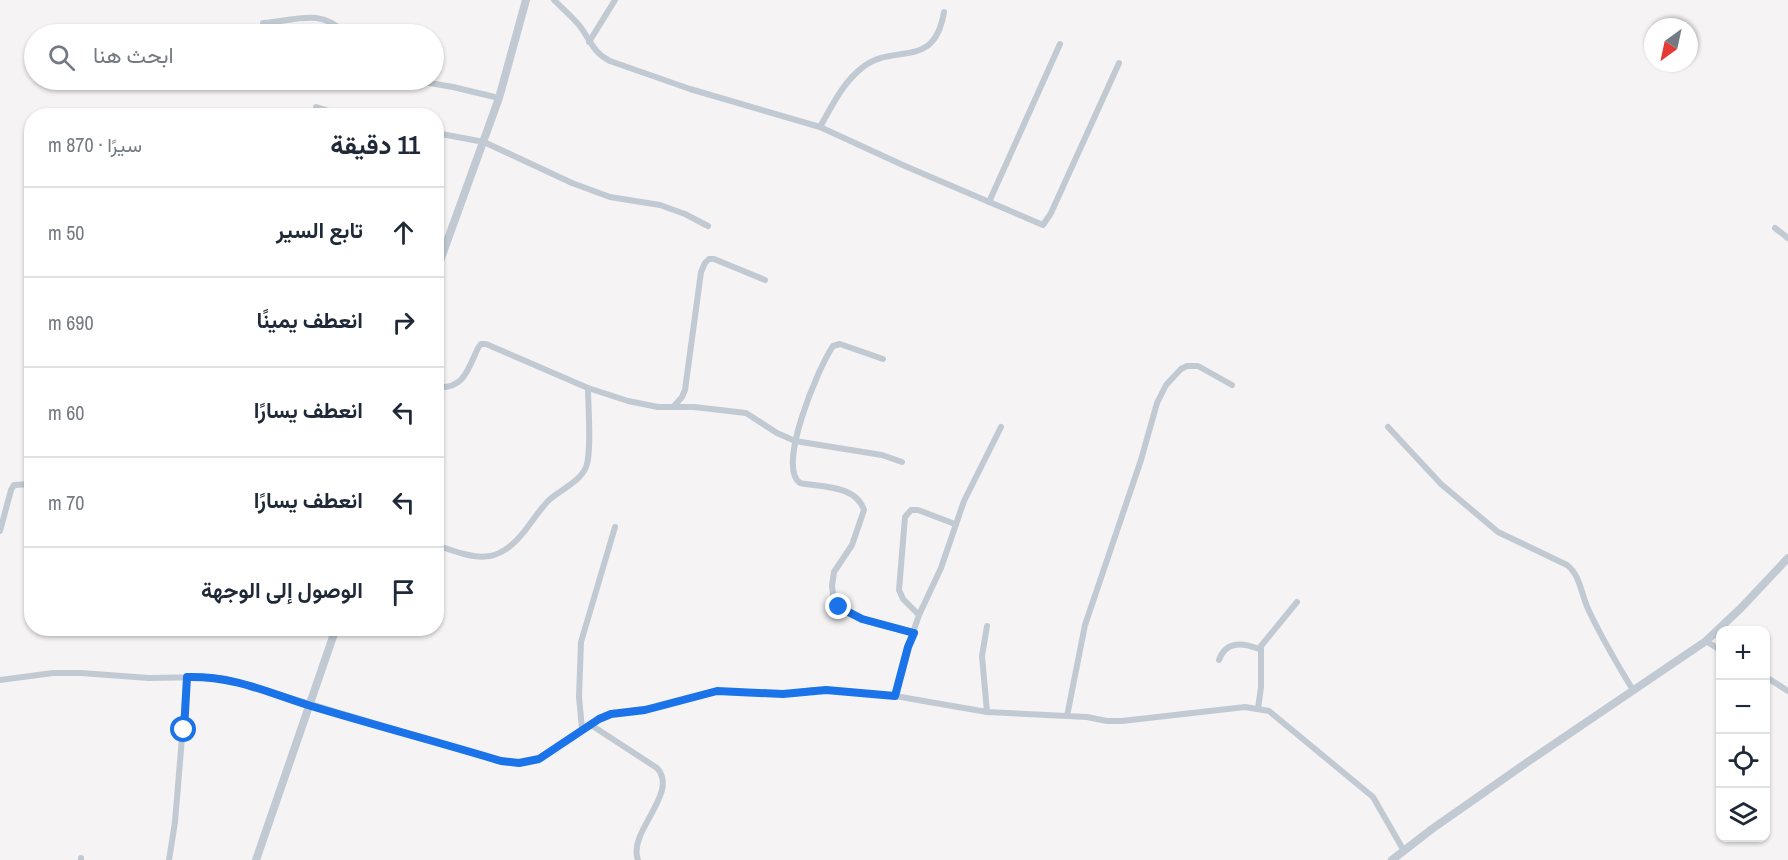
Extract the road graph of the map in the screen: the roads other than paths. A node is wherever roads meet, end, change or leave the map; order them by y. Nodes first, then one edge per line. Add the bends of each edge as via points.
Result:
1 (526, 0) edge
2 (554, 0) edge
3 (615, 0) edge
4 (945, 12) dead end
5 (263, 23) dead end
6 (334, 24) edge
7 (589, 42) junction
8 (1060, 44) dead end
9 (1119, 63) dead end
10 (444, 85) edge
11 (499, 98) junction
12 (316, 106) dead end
13 (322, 108) edge
14 (820, 127) junction
15 (444, 134) edge
16 (484, 142) junction
17 (989, 202) junction
18 (708, 226) dead end
19 (1775, 228) dead end
20 (1788, 238) edge
21 (444, 250) edge
22 (765, 280) dead end
23 (883, 359) dead end
24 (1232, 385) dead end
25 (444, 386) edge
26 (588, 388) junction
27 (674, 407) junction
28 (1001, 427) dead end
29 (1388, 427) dead end
30 (795, 441) junction
31 (902, 462) dead end
32 (24, 484) edge
33 (955, 524) junction
34 (615, 527) dead end
35 (0, 531) edge
36 (444, 547) edge
37 (1788, 558) edge
38 (1297, 602) dead end
39 (919, 615) junction
40 (987, 626) dead end
41 (914, 633) junction
42 (333, 636) edge
43 (1706, 641) junction
44 (1716, 647) edge
45 (1259, 649) junction
46 (1219, 660) dead end
47 (187, 677) junction
48 (0, 680) edge
49 (1770, 680) edge
50 (1633, 690) junction
51 (1788, 691) edge
52 (895, 696) junction
53 (310, 705) junction
54 (1258, 709) junction
55 (987, 712) junction
56 (1067, 716) junction
57 (591, 725) junction
58 (582, 729) junction
59 (1404, 851) junction
60 (169, 860) edge
61 (256, 860) edge
62 (638, 860) edge
63 (1393, 860) edge

1 - 11 street
2 - 7 street via 578,24
3 - 7 street
4 - 14 street via 942,24 923,50 864,65 845,84
5 - 6 street via 319,18
7 - 14 street via 600,56 610,61
8 - 17 street
9 - 17 street via 1047,222 1043,225
10 - 11 street
11 - 16 street
12 - 13 street
14 - 17 street
15 - 16 street
16 - 18 street via 572,183 610,197 660,205
16 - 21 street
19 - 20 street
22 - 27 street via 714,259 705,263 685,390
23 - 30 street via 840,344 832,346 807,398
24 - 56 street via 1198,366 1187,366 1166,386 1157,403 1085,625
25 - 26 street via 456,385 463,378 478,348 486,344
26 - 27 street via 644,405
26 - 36 street via 588,459 583,473 542,508 506,551 491,557
27 - 30 street via 746,413
28 - 33 street
29 - 50 street via 1441,484 1498,532 1575,571 1590,613
30 - 31 street via 882,455
30 - 41 street via 796,480 845,491 864,510 852,545 834,572 834,602 862,619
32 - 35 street via 14,485 11,490
33 - 39 street via 941,568
33 - 39 street via 918,510 911,510 904,517 899,590
34 - 58 street via 581,642
37 - 43 street
38 - 45 street
39 - 41 street
40 - 55 street via 982,656
41 - 52 street
42 - 53 street
43 - 44 street
43 - 50 street
45 - 46 street via 1236,644 1226,648
45 - 54 street
47 - 48 street via 81,673
47 - 53 street via 227,679
47 - 60 street
49 - 51 street
50 - 59 street
52 - 55 street
52 - 57 street via 826,690 783,694 717,691 645,710 611,714
53 - 58 street via 519,763 539,759
53 - 61 street
54 - 56 street via 1245,707 1122,721
54 - 59 street via 1269,711 1373,797
55 - 56 street
57 - 58 street
57 - 62 street via 657,768 663,776 657,802 636,844
59 - 63 street

